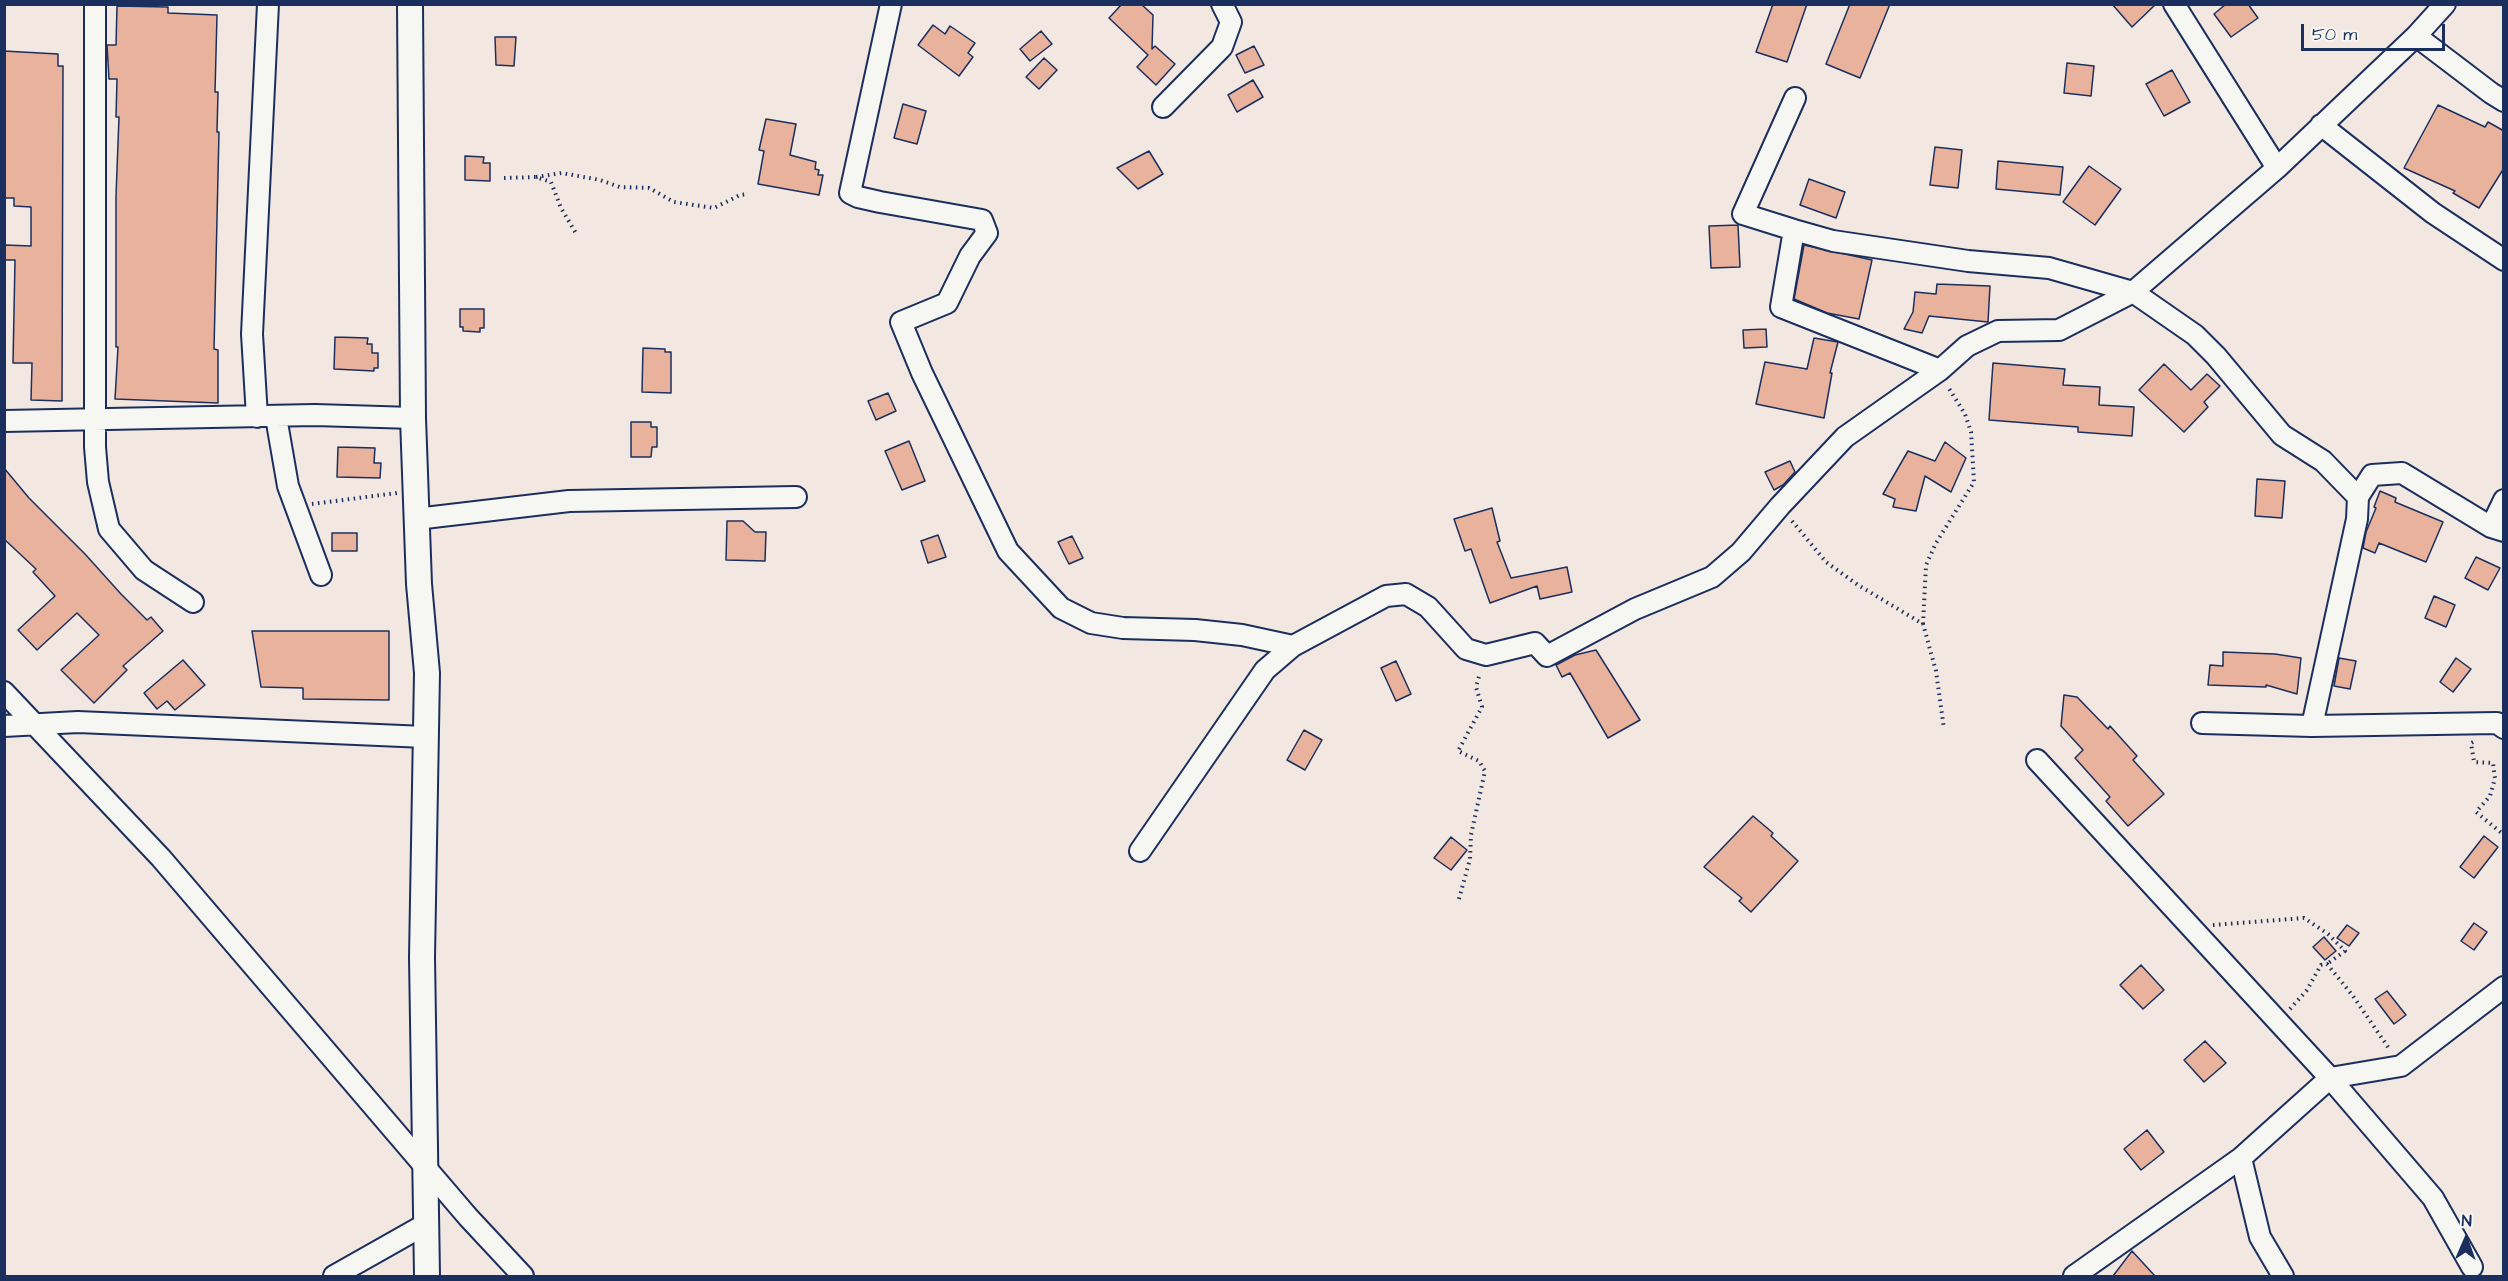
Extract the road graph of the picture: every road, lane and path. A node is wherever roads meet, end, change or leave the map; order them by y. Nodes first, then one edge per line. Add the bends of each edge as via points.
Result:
1 (94, 4) edge
2 (268, 4) edge
3 (410, 4) edge
4 (891, 4) edge
5 (1222, 4) edge
6 (2174, 4) edge
7 (2445, 4) edge
8 (2416, 36) junction
9 (1795, 98) dead end
10 (2504, 101) edge
11 (1163, 107) dead end
12 (2321, 125) junction
13 (2277, 168) junction
14 (536, 177) junction
15 (504, 178) dead end
16 (748, 194) dead end
17 (1794, 230) junction
18 (577, 235) dead end
19 (2504, 260) edge
20 (2133, 292) junction
21 (1940, 370) junction
22 (266, 417) junction
23 (413, 418) junction
24 (95, 420) junction
25 (4, 421) edge
26 (415, 491) junction
27 (796, 497) dead end
28 (2358, 497) junction
29 (2504, 500) edge
30 (1780, 506) junction
31 (294, 507) junction
32 (416, 519) junction
33 (2497, 529) edge
34 (321, 575) dead end
35 (193, 602) dead end
36 (1923, 624) junction
37 (1293, 646) junction
38 (1486, 655) junction
39 (4, 692) edge
40 (2202, 723) dead end
41 (33, 725) junction
42 (2500, 725) edge
43 (4, 726) edge
44 (2312, 726) junction
45 (1944, 729) dead end
46 (426, 737) junction
47 (2037, 760) dead end
48 (2504, 835) edge
49 (1140, 851) dead end
50 (1459, 899) dead end
51 (2195, 929) junction
52 (2327, 964) junction
53 (2504, 987) edge
54 (2280, 1022) junction
55 (2401, 1066) junction
56 (2330, 1078) junction
57 (2241, 1158) junction
58 (425, 1166) junction
59 (426, 1224) junction
60 (2472, 1267) dead end
61 (334, 1276) edge
62 (427, 1276) edge
63 (523, 1276) edge
64 (2074, 1276) edge
65 (2283, 1276) edge

1 - 24 street
2 - 22 street via 252,334
3 - 23 street
4 - 37 street via 850,193 982,220 987,233 970,256 947,303 901,322 1008,551 1061,608 1091,623 1242,635
5 - 11 street via 1231,22 1222,46
6 - 13 street
7 - 8 street
8 - 10 street
8 - 12 street
9 - 17 street via 1743,214
12 - 13 street
12 - 19 street via 2433,213
13 - 20 street
14 - 15 path
14 - 16 path via 562,173 620,187 649,188 674,202 714,208
14 - 18 path via 551,182
17 - 20 street via 1833,241 1968,261 2049,268
17 - 21 street via 1781,307
20 - 21 street via 2059,330 1998,331 1967,346
20 - 28 street via 2195,335 2282,435 2323,461
21 - 30 street via 1845,437
21 - 36 path via 1971,432 1974,482 1935,543 1926,565
22 - 23 street
22 - 24 street
22 - 31 street
23 - 26 street
24 - 25 street
24 - 35 street via 99,482 109,529 144,570
26 - 31 path
26 - 32 street
27 - 32 street via 569,501
28 - 33 street via 2372,475 2402,473
28 - 44 street via 2357,519
29 - 33 street
30 - 36 path via 1826,562
30 - 38 street via 1712,577 1635,609 1547,656 1535,643
31 - 34 street
32 - 46 street via 427,673
36 - 45 path via 1936,671
37 - 38 street via 1386,596 1406,594 1428,607 1466,649
37 - 49 street via 1265,670
38 - 50 path via 1476,687 1482,707 1458,751 1479,761 1485,771
39 - 41 street
40 - 44 street
41 - 43 street
41 - 46 street via 89,722
41 - 58 street via 161,858
42 - 44 street
42 - 48 path via 2472,743 2474,762 2493,763 2495,778 2490,796 2476,812
46 - 58 street via 422,957
47 - 51 street
51 - 52 path via 2304,918 2345,951
51 - 54 street
52 - 54 path via 2321,965 2307,990
52 - 55 path
53 - 55 street
54 - 56 street
55 - 56 street
56 - 57 street
56 - 60 street via 2433,1198
57 - 64 street
57 - 65 street via 2260,1237
58 - 59 street
58 - 63 street
59 - 61 street
59 - 62 street

